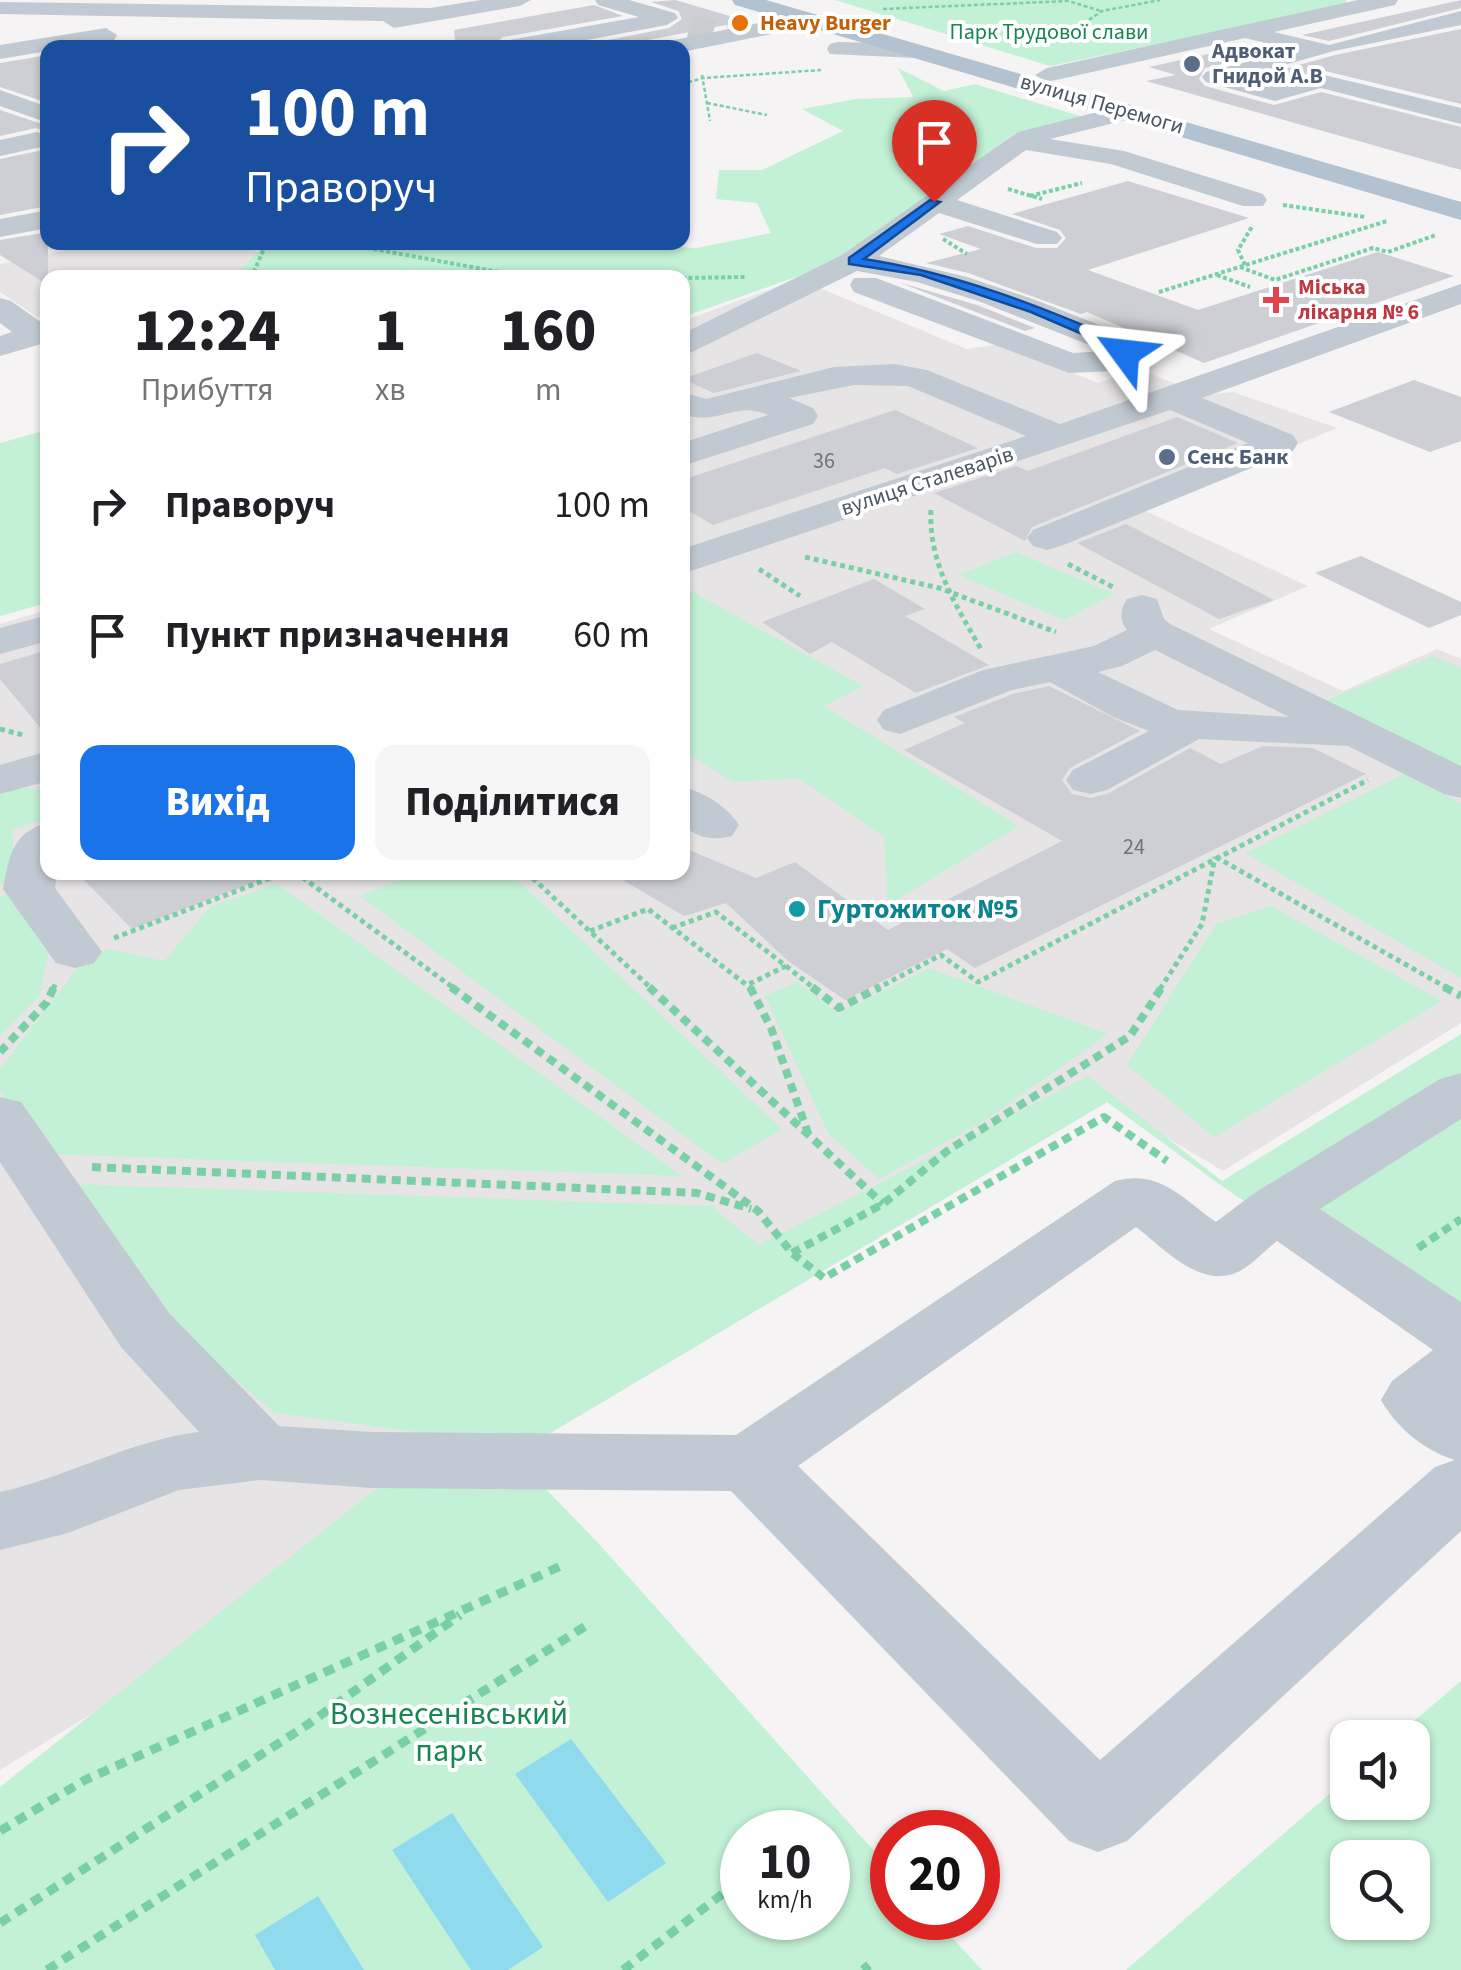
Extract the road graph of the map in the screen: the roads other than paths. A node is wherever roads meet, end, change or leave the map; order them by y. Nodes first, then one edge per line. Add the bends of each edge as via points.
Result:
1 (168, 0) edge
2 (520, 0) edge
3 (606, 0) edge
4 (742, 0) tunnel mouth
5 (776, 0) tunnel mouth
6 (1386, 0) edge
7 (1412, 2) edge
8 (1351, 4) edge
9 (0, 8) edge
10 (194, 11) junction
11 (431, 15) junction
12 (1461, 15) edge
13 (667, 18) junction
14 (402, 20) junction
15 (690, 26) tunnel mouth
16 (243, 32) dead end
17 (1247, 32) junction
18 (824, 34) junction
19 (446, 35) dead end
20 (306, 36) dead end
21 (73, 40) edge
22 (547, 40) edge
23 (40, 45) edge
24 (690, 46) tunnel mouth
25 (1322, 50) junction
26 (0, 52) edge
27 (1366, 60) dead end
28 (1258, 66) junction
29 (1034, 78) junction
30 (1320, 81) junction
31 (32, 83) dead end
32 (0, 88) edge
33 (1461, 94) edge
34 (0, 97) edge
35 (1422, 106) junction
36 (1128, 112) junction
37 (1461, 116) edge
38 (40, 127) edge
39 (40, 129) edge
40 (1018, 143) junction
41 (0, 148) edge
42 (1461, 198) edge
43 (1252, 200) road end
44 (934, 202) junction
45 (1461, 211) edge
46 (40, 220) edge
47 (0, 228) edge
48 (1048, 238) dead end
49 (859, 273) junction
50 (1461, 293) edge
51 (0, 308) edge
52 (1065, 322) junction
53 (40, 337) edge
54 (40, 338) edge
55 (690, 344) edge
56 (1019, 344) junction
57 (0, 346) edge
58 (1181, 394) junction
59 (757, 397) junction
60 (690, 405) edge
61 (1060, 436) junction
62 (690, 452) edge
63 (1047, 538) road end
64 (692, 550) edge
65 (40, 630) edge
66 (0, 640) edge
67 (1079, 663) junction
68 (900, 720) dead end
69 (1171, 723) junction
70 (1366, 757) junction
71 (40, 768) edge
72 (0, 780) edge
73 (1090, 780) dead end
74 (1461, 784) edge
75 (40, 849) edge
76 (68, 964) road end
77 (1461, 1092) edge
78 (18, 1140) edge
79 (1275, 1209) junction
80 (1461, 1334) edge
81 (1461, 1365) edge
82 (1461, 1435) edge
83 (261, 1452) junction
84 (749, 1463) junction
85 (1461, 1486) edge
86 (0, 1520) edge

1 - 10 street
2 - 11 street
3 - 13 street
4 - 18 main road, вулиця Перемоги
5 - 29 main road, вулиця Перемоги
6 - 8 street
7 - 12 street
8 - 17 street
9 - 10 street
10 - 11 street
10 - 16 street
10 - 21 street
11 - 14 street
12 - 25 street
13 - 15 street
13 - 22 street
14 - 19 street
14 - 20 street
17 - 25 street
17 - 29 street
18 - 24 street
18 - 29 main road, вулиця Перемоги
23 - 26 street
25 - 27 street
25 - 28 street
28 - 30 street
28 - 30 street via 1214,76 1275,94
29 - 36 main road, вулиця Перемоги
29 - 42 main road, вулиця Перемоги
30 - 35 street
31 - 32 street
33 - 35 street
34 - 38 street
35 - 37 street
36 - 40 street
36 - 45 main road, вулиця Перемоги
39 - 41 street
40 - 43 street via 1115,157
40 - 44 street
44 - 48 street
44 - 49 street
46 - 47 street
49 - 52 street via 923,272
49 - 55 street
49 - 56 street
50 - 58 street, вулиця Сталеварів
51 - 53 street
52 - 56 street
52 - 56 street via 1120,346 1124,355 1081,365
54 - 57 street
58 - 61 street, вулиця Сталеварів
58 - 63 street via 1280,443
59 - 60 street via 704,410
59 - 61 street via 836,375 892,374
59 - 62 street via 800,416
61 - 64 street, вулиця Сталеварів
65 - 66 street
67 - 68 street via 999,678
67 - 69 street via 1129,707
67 - 70 street via 1148,621
69 - 70 street
69 - 73 street via 1180,733
70 - 74 street
71 - 72 street
75 - 76 street via 30,889
77 - 79 street
78 - 83 street via 145,1330
79 - 80 street
79 - 84 street via 1217,1255 1137,1196
81 - 82 street via 1416,1400
83 - 84 street via 372,1460
83 - 86 street via 173,1463 42,1512
84 - 85 street via 1098,1814

